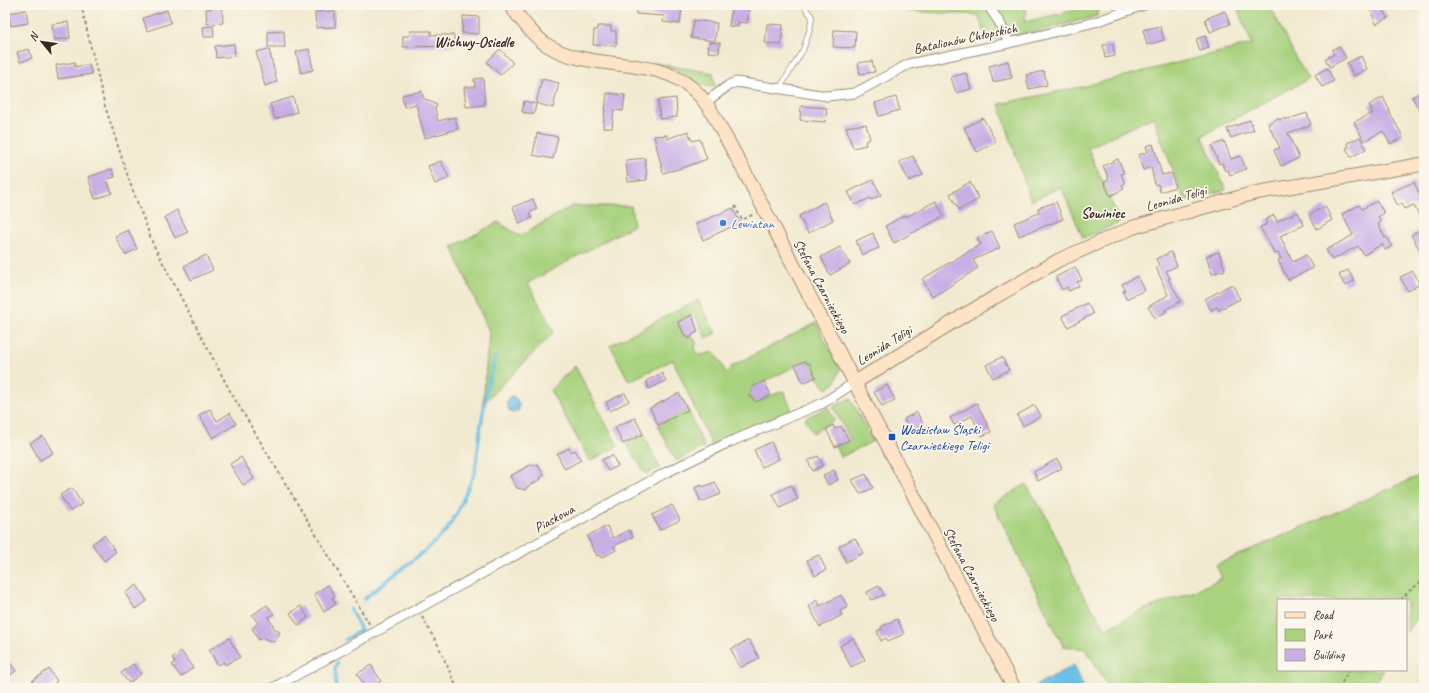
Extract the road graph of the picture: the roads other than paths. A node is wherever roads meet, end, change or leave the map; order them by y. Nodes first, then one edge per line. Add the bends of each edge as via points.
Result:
1 (510, 5) edge
2 (988, 5) edge
3 (1144, 5) edge
4 (804, 6) edge
5 (1009, 43) junction
6 (779, 89) junction
7 (706, 102) junction
8 (1424, 164) edge
9 (854, 383) junction
10 (273, 688) edge
11 (1014, 688) edge

1 - 7 street, Stefana Czarnieckiego via 536,36 556,49 582,58 668,74 688,84
2 - 5 street
3 - 5 street, Batalionów Chłopskich via 1095,22
4 - 6 lane via 812,17 804,50
5 - 6 street, Batalionów Chłopskich via 909,64 855,93 827,96
6 - 7 street, Batalionów Chłopskich via 736,82
7 - 9 street, Stefana Czarnieckiego
8 - 9 street, Leonida Teligi via 1254,193 1134,227 1059,260
9 - 10 street, Piaskowa via 823,403 725,444 667,472
9 - 11 street, Stefana Czarnieckiego

